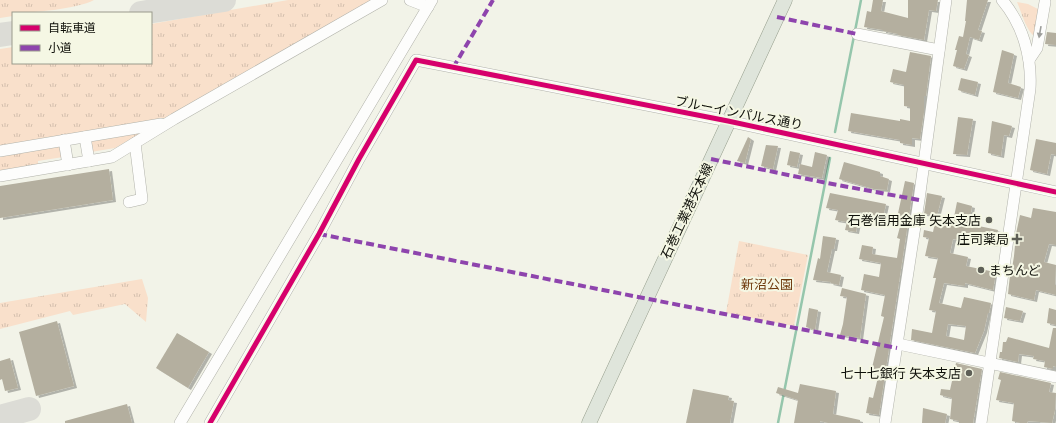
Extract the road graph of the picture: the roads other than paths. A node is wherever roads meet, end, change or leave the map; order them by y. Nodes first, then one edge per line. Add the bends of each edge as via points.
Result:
1 (382, 0) edge
2 (410, 0) edge
3 (785, 0) edge
4 (946, 0) edge
5 (1002, 0) edge
6 (1047, 1) edge
7 (430, 3) edge
8 (858, 34) dead end
9 (939, 50) junction
10 (1029, 60) junction
11 (728, 121) junction
12 (168, 123) junction
13 (85, 137) junction
14 (64, 140) junction
15 (135, 143) junction
16 (0, 151) edge
17 (89, 161) junction
18 (924, 162) junction
19 (68, 165) junction
20 (1, 179) edge
21 (1015, 183) junction
22 (1056, 192) edge
23 (129, 202) dead end
24 (898, 344) junction
25 (989, 362) junction
26 (1056, 377) edge
27 (180, 423) edge
28 (210, 423) edge
29 (590, 423) edge
30 (885, 423) edge
31 (981, 423) edge

1 - 12 street
2 - 7 street
3 - 11 main road, 石巻工業港矢本線
4 - 9 street
5 - 10 street via 1023,37
6 -> 10 street via 1037,48
7 - 27 street
8 - 9 street
9 - 18 street
10 - 21 street via 1030,89
11 - 18 street, ブルーインパルス通り
11 - 28 street, ブルーインパルス通り via 416,60
11 - 29 main road, 石巻工業港矢本線
12 - 13 street
12 - 15 street
13 - 14 street
13 - 17 street
14 - 16 street
14 - 19 street
15 - 17 street via 112,157
15 - 23 street via 142,199
17 - 19 street
18 - 21 street, ブルーインパルス通り
18 - 24 street
19 - 20 street via 32,175
21 - 22 street, ブルーインパルス通り
21 - 25 street
24 - 25 street
24 - 30 street
25 - 26 street
25 - 31 street

